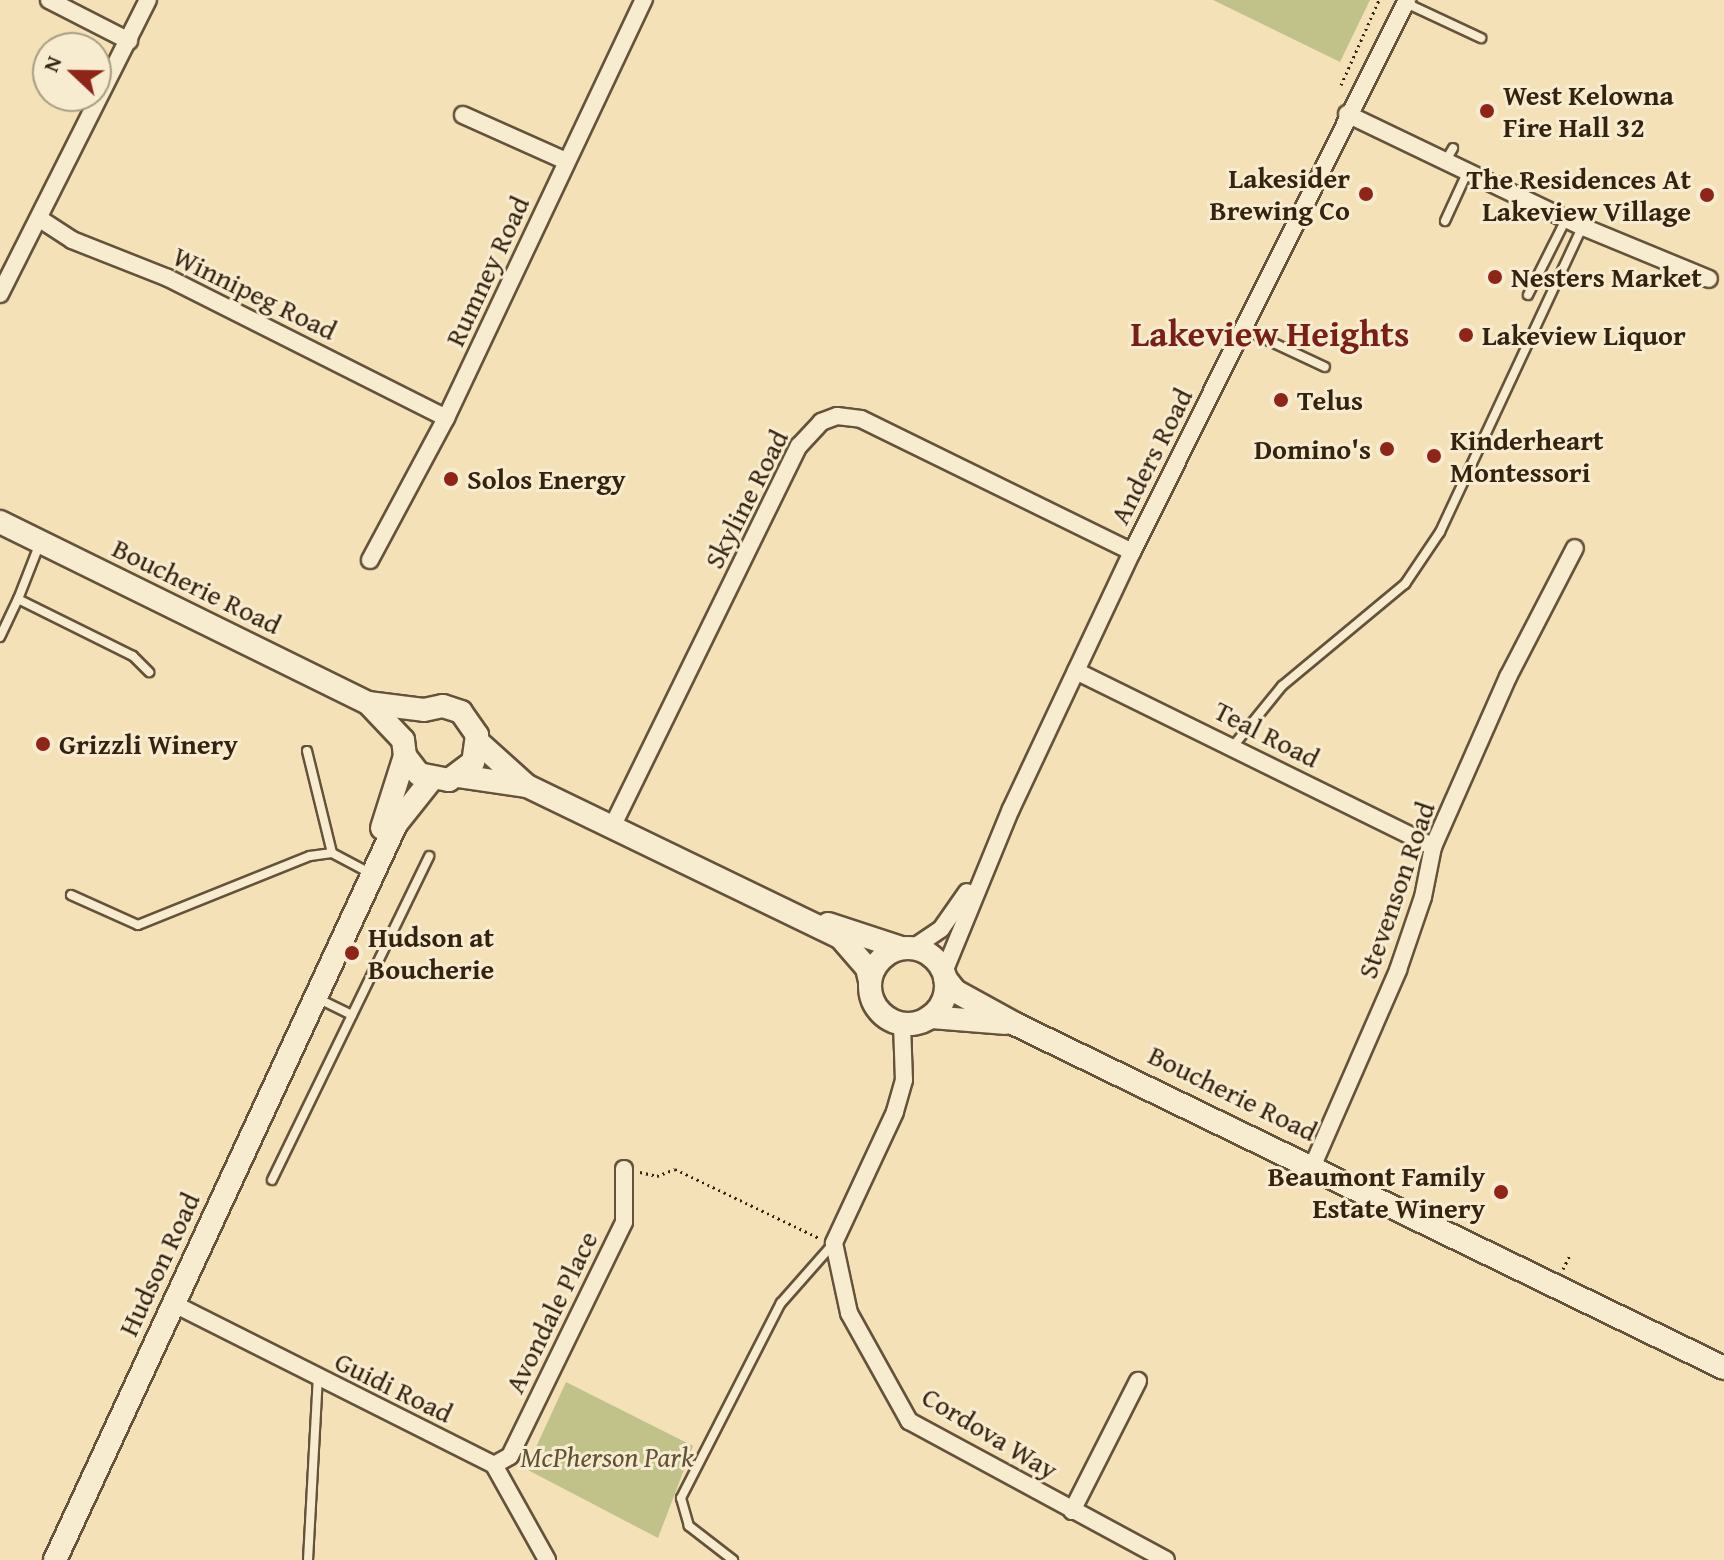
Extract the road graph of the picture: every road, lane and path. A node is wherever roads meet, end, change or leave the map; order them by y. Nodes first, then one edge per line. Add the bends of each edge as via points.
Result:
1 (49, 0) edge
2 (148, 0) edge
3 (644, 0) edge
4 (1379, 0) edge
5 (1406, 1) edge
6 (1481, 38) dead end
7 (129, 41) junction
8 (1341, 85) dead end
9 (1347, 114) junction
10 (463, 115) dead end
11 (566, 161) junction
12 (1467, 173) junction
13 (40, 219) junction
14 (1566, 219) junction
15 (1445, 221) dead end
16 (1583, 227) junction
17 (1709, 279) dead end
18 (0, 294) edge
19 (1528, 295) dead end
20 (1246, 330) junction
21 (1325, 367) dead end
22 (446, 418) junction
23 (0, 522) edge
24 (40, 543) junction
25 (1575, 548) dead end
26 (1132, 552) junction
27 (370, 560) dead end
28 (18, 599) junction
29 (0, 637) edge
30 (1076, 671) junction
31 (149, 672) dead end
32 (368, 703) junction
33 (424, 710) junction
34 (478, 742) junction
35 (1234, 745) junction
36 (404, 748) junction
37 (307, 751) dead end
38 (459, 776) junction
39 (431, 780) junction
40 (527, 786) junction
41 (613, 825) junction
42 (1433, 847) junction
43 (332, 853) junction
44 (993, 854) junction
45 (429, 856) dead end
46 (366, 871) junction
47 (71, 895) dead end
48 (804, 917) junction
49 (907, 948) junction
50 (944, 975) junction
51 (870, 981) junction
52 (317, 996) junction
53 (352, 1015) junction
54 (930, 1017) junction
55 (902, 1024) junction
56 (1015, 1024) junction
57 (1313, 1165) junction
58 (624, 1169) joint
59 (272, 1180) dead end
60 (834, 1243) junction
61 (1570, 1255) dead end
62 (1563, 1269) dead end
63 (174, 1304) junction
64 (1724, 1368) edge
65 (318, 1378) junction
66 (1138, 1381) dead end
67 (494, 1465) junction
68 (1072, 1511) junction
69 (55, 1560) edge
70 (308, 1560) edge
71 (547, 1560) edge
72 (733, 1560) edge
73 (1166, 1560) edge

1 - 7 street
2 - 7 street
3 - 11 street, Rumney Road
4 - 8 path
5 - 6 lane
5 - 9 street, Anders Road via 1382,64
7 - 13 street
9 - 12 street via 1449,156
9 - 20 street, Anders Road
10 - 11 street
11 - 22 street, Rumney Road
12 - 14 street
12 - 15 lane
13 - 18 street
13 - 22 street, Winnipeg Road via 72,240 168,278
14 - 16 street
14 - 19 lane
16 - 17 street
16 - 35 lane via 1440,532 1405,584 1282,686
20 - 21 lane
20 - 26 street, Anders Road
22 - 27 street, Rumney Road
23 - 24 main road, Boucherie Road
24 - 28 lane
24 - 32 main road, Boucherie Road
25 - 42 street, Stevenson Road via 1508,677
26 - 30 street, Anders Road
26 - 41 street, Skyline Road via 861,419 845,416 821,422 799,446
28 - 29 lane
28 - 31 lane via 133,656
30 - 35 street, Teal Road
30 - 44 street, Anders Road
32 - 33 main road, Boucherie Road
32 - 36 main road, Boucherie Road
33 - 34 main road, Boucherie Road via 443,706 461,712
33 - 36 main road via 409,724
34 - 38 main road via 473,762
34 - 40 main road, Boucherie Road
35 - 42 street, Teal Road
36 - 39 main road, Boucherie Road via 419,774
36 - 46 main road, Hudson Road
37 - 43 lane
38 - 39 main road, Boucherie Road
38 - 40 main road, Boucherie Road
39 - 52 main road, Hudson Road via 396,824
40 - 41 main road, Boucherie Road
41 - 48 main road, Boucherie Road
42 - 57 street, Stevenson Road via 1423,897 1398,970
43 - 46 lane
43 - 47 lane via 310,856 138,925
44 - 49 street, Anders Road via 941,929
44 - 50 street, Anders Road
45 - 53 lane
46 - 52 main road, Hudson Road
48 - 49 main road, Boucherie Road
48 - 51 main road, Boucherie Road via 853,948
49 - 50 main road via 932,956
49 - 51 main road via 880,959
50 - 54 main road via 945,996
50 - 56 main road, Boucherie Road via 955,991
51 - 55 main road via 877,1009
52 - 53 lane
52 - 63 main road, Hudson Road
53 - 59 lane
54 - 55 main road
54 - 56 main road, Boucherie Road
55 - 60 street via 904,1080 895,1112
56 - 57 main road, Boucherie Road
57 - 64 main road, Boucherie Road
58 - 60 path via 657,1176 675,1169
58 - 67 street, Avondale Place via 624,1222 510,1456
60 - 68 street, Cordova Way via 849,1313 909,1421
60 - 72 lane via 781,1303 681,1498 689,1526
61 - 62 path
63 - 65 street, Guidi Road
63 - 69 main road, Hudson Road
65 - 67 street, Guidi Road
65 - 70 lane
66 - 68 street
67 - 71 street
68 - 73 street, Cordova Way

